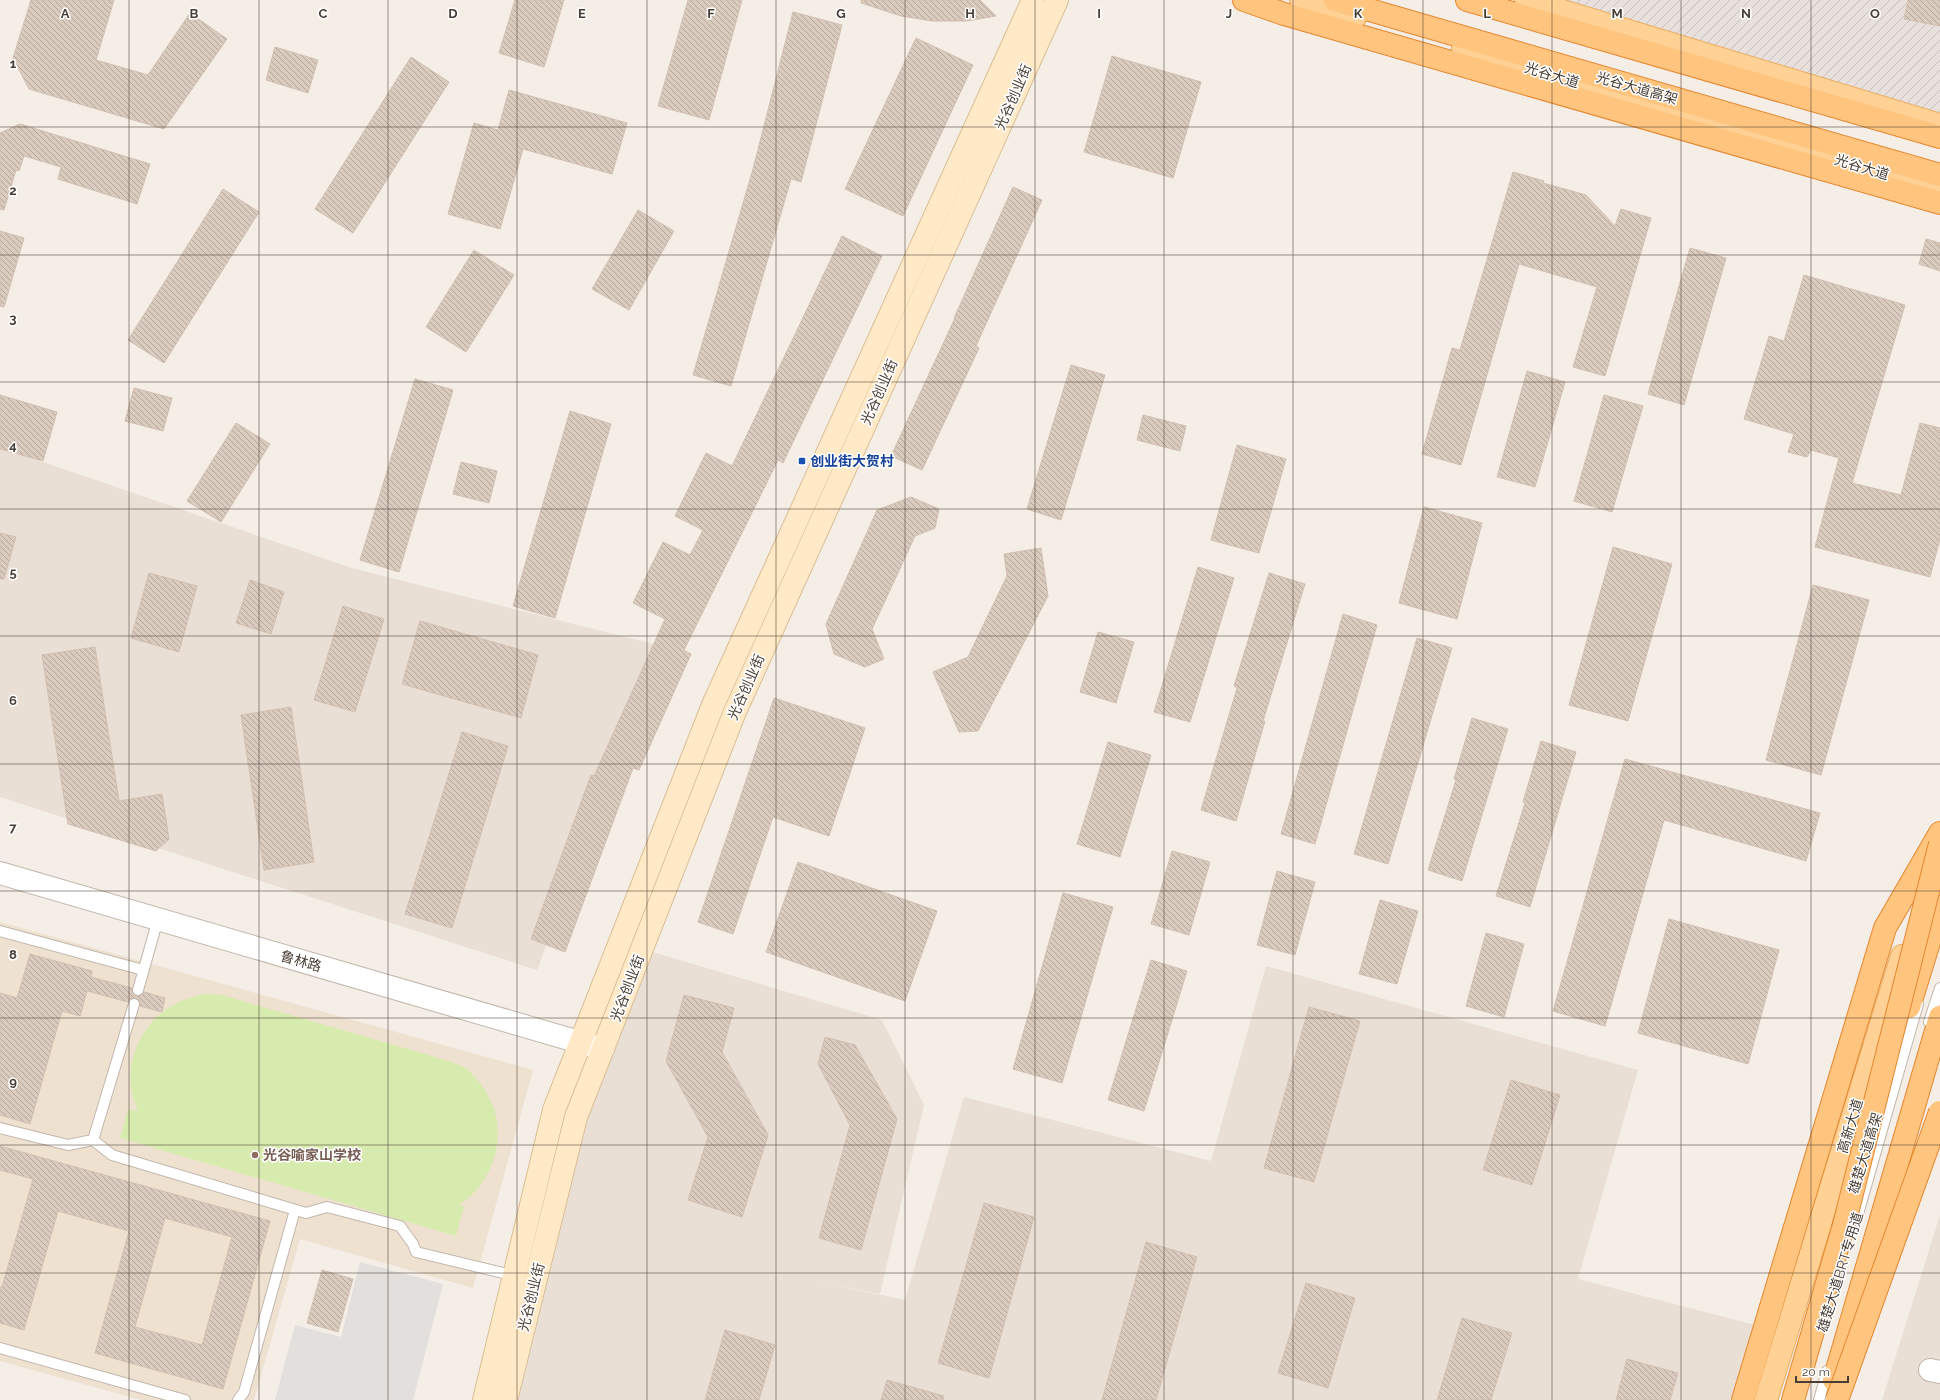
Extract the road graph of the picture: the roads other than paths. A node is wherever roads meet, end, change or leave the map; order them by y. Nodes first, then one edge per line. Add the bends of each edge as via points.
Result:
1 (1033, 0) edge
2 (1057, 0) edge
3 (1244, 0) edge
4 (1301, 0) edge
5 (1335, 0) edge
6 (1467, 0) edge
7 (1526, 0) edge
8 (1880, 119) junction
9 (1940, 125) edge
10 (1940, 129) edge
11 (1940, 137) edge
12 (1940, 175) edge
13 (1940, 190) edge
14 (1940, 203) edge
15 (1940, 833) edge
16 (1940, 844) edge
17 (1940, 853) edge
18 (0, 872) edge
19 (1940, 907) edge
20 (158, 919) junction
21 (0, 931) edge
22 (1940, 937) edge
23 (143, 970) junction
24 (1940, 988) edge
25 (138, 990) dead end
26 (134, 1004) dead end
27 (1940, 1017) edge
28 (580, 1043) junction
29 (603, 1050) junction
30 (1940, 1052) edge
31 (1940, 1112) edge
32 (0, 1128) edge
33 (93, 1140) junction
34 (295, 1210) junction
35 (1843, 1229) junction
36 (514, 1276) junction
37 (535, 1281) junction
38 (0, 1348) edge
39 (184, 1400) edge
40 (238, 1400) edge
41 (484, 1400) edge
42 (506, 1400) edge
43 (1743, 1400) edge
44 (1766, 1400) edge
45 (1793, 1400) edge
46 (1802, 1400) edge
47 (1819, 1400) edge
48 (1828, 1400) edge
49 (1837, 1400) edge

1 - 28 main road, 光谷创业街 via 713,705
2 - 29 main road, 光谷创业街 via 734,714
3 - 14 highway
4 - 13 main road, 光谷大道
5 - 12 highway, 光谷大道高架
6 - 8 highway
7 - 9 main road
8 - 10 highway
8 - 11 highway
15 - 43 highway via 1885,928
16 - 35 highway, bridge
17 - 44 main road, 高新大道 via 1908,936
18 - 20 street, 鲁林路
19 - 35 highway, 雄楚大道高架, bridge
20 - 23 lane
20 - 28 street, 鲁林路
21 - 23 lane
22 - 46 lane, 雄楚大道BRT专用道
23 - 25 lane
24 - 47 lane, 雄楚大道BRT专用道
26 - 33 lane
27 - 48 highway
28 - 29 street, 鲁林路
28 - 36 main road, 光谷创业街 via 554,1110
29 - 37 main road, 光谷创业街 via 576,1117
30 - 49 main road
31 - 49 highway, bridge
32 - 33 lane via 68,1146
33 - 34 lane via 112,1155
34 - 36 lane via 306,1214 327,1207 400,1226 416,1252
34 - 40 lane via 244,1392
35 - 45 highway, 雄楚大道高架
36 - 37 lane
36 - 41 main road, 光谷创业街
37 - 42 main road, 光谷创业街
38 - 39 lane

